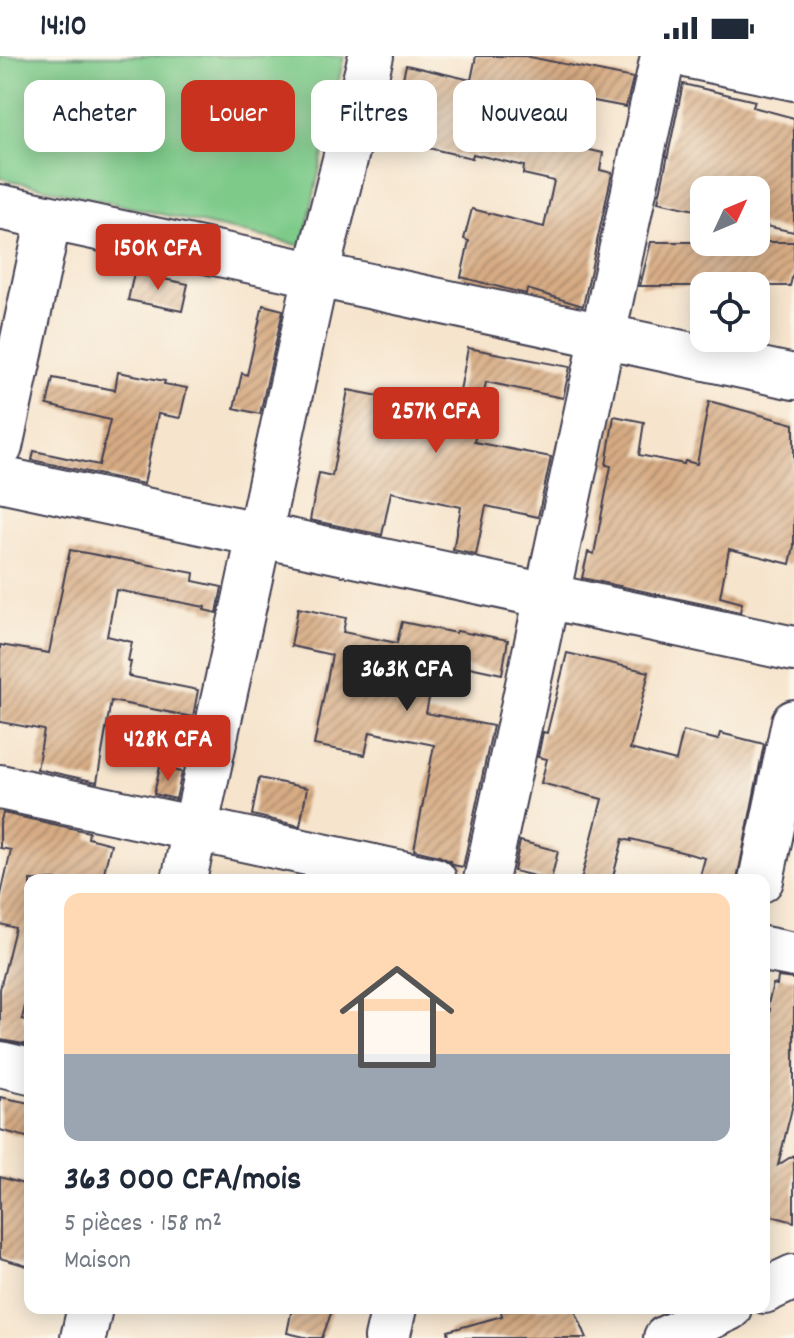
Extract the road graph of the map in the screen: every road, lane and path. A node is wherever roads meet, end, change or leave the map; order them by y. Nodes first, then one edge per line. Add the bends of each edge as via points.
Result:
1 (371, 56) edge
2 (663, 56) edge
3 (690, 56) edge
4 (794, 78) edge
5 (0, 207) edge
6 (49, 218) junction
7 (316, 275) junction
8 (604, 336) junction
9 (794, 377) edge
10 (0, 447) edge
11 (0, 479) edge
12 (259, 534) junction
13 (547, 596) junction
14 (794, 649) edge
15 (794, 722) edge
16 (0, 787) edge
17 (195, 829) junction
18 (185, 874) edge
19 (406, 874) edge
20 (487, 874) edge
21 (762, 874) edge
22 (770, 950) edge
23 (794, 955) edge
24 (0, 1064) edge
25 (24, 1070) edge
26 (794, 1277) edge
27 (770, 1288) edge
28 (89, 1314) edge
29 (393, 1314) edge
30 (669, 1314) edge
31 (716, 1314) edge
32 (83, 1338) edge
33 (387, 1338) edge
34 (664, 1338) edge

1 - 7 street
2 - 8 street
3 - 4 street
5 - 6 street
6 - 7 street
6 - 10 street
7 - 8 street
7 - 12 street
8 - 9 street
8 - 13 street
11 - 12 street
12 - 13 street
12 - 17 street
13 - 14 street
13 - 20 street
15 - 21 street
16 - 17 street
17 - 18 street
17 - 19 street
22 - 23 street
24 - 25 street
26 - 27 street
28 - 32 street
29 - 33 street
30 - 34 street
31 - 34 street

